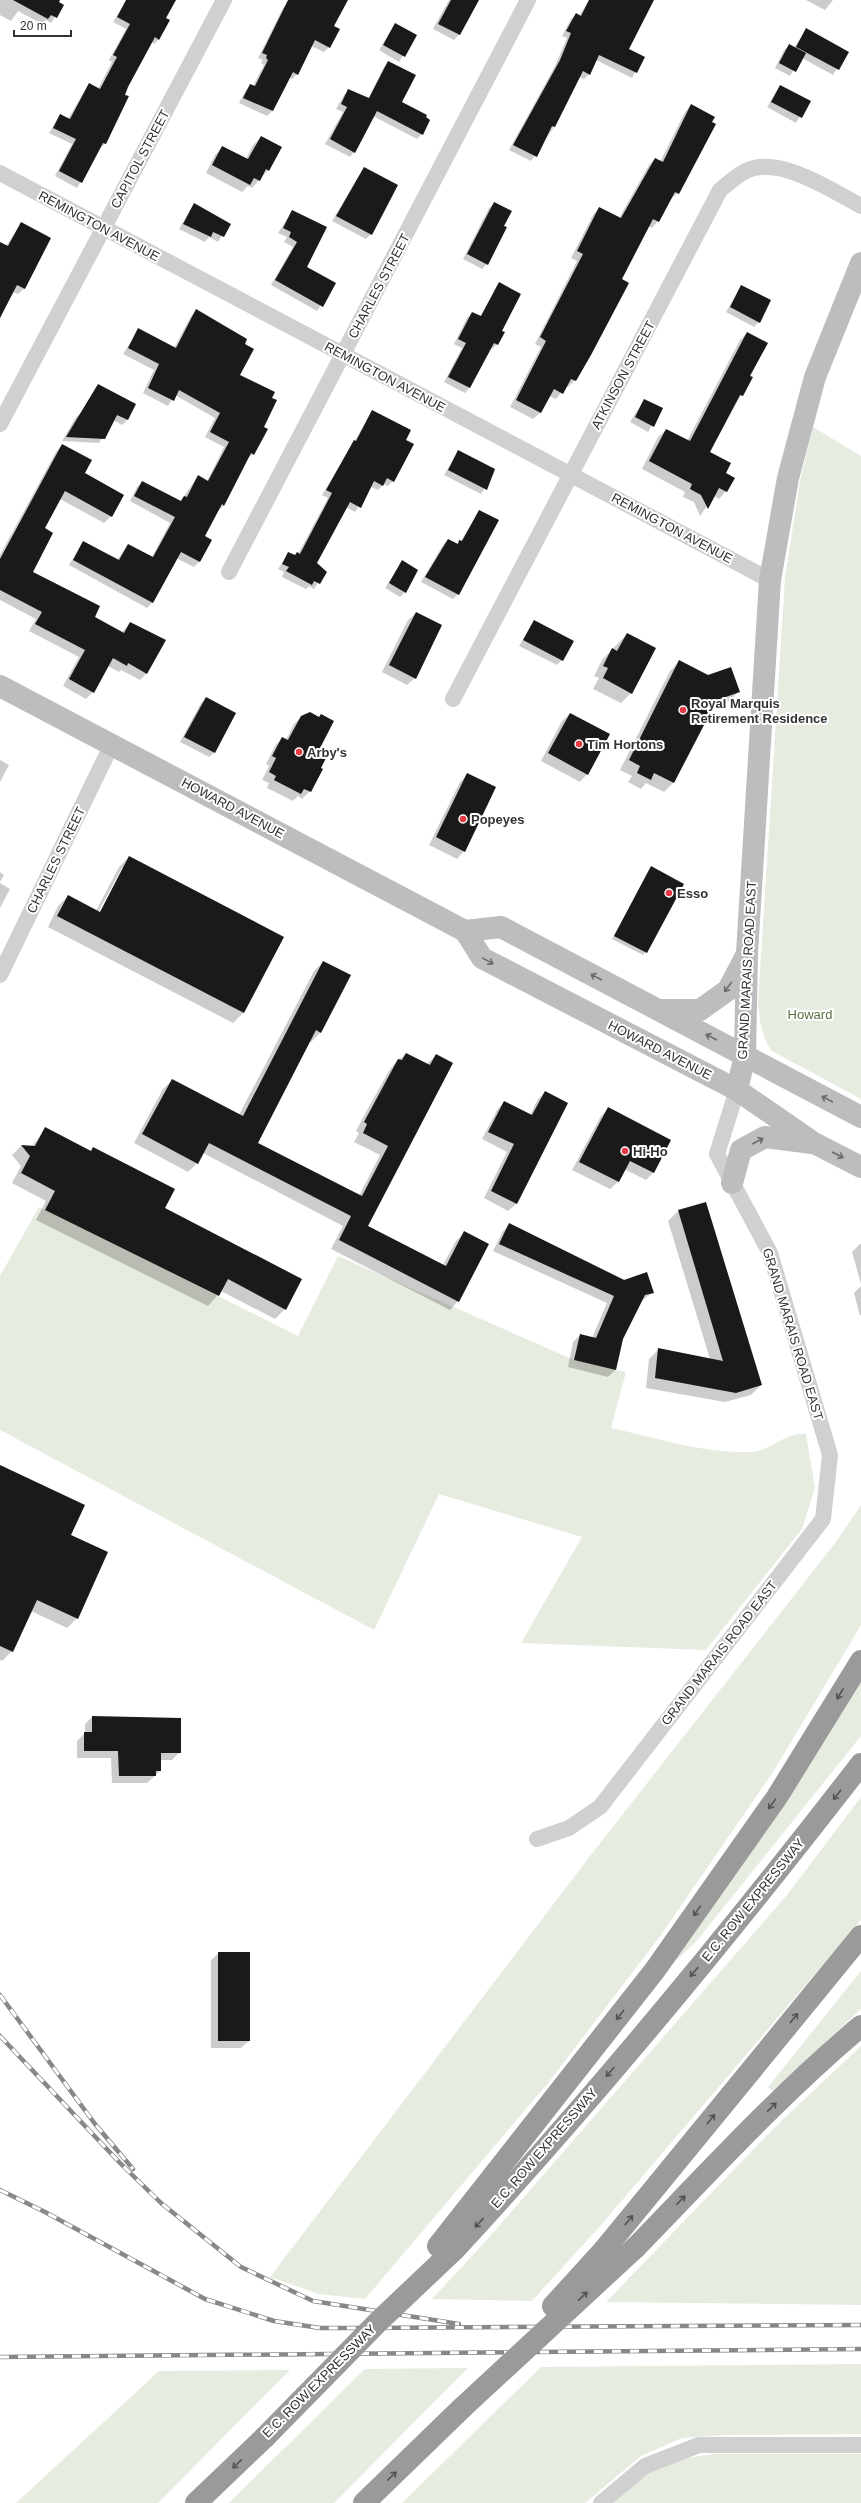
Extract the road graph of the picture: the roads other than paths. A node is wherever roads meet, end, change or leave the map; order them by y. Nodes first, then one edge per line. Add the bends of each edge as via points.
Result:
1 (224, 0) edge
2 (528, 0) edge
3 (0, 174) edge
4 (861, 206) edge
5 (104, 229) junction
6 (861, 263) edge
7 (343, 355) junction
8 (0, 424) edge
9 (570, 475) junction
10 (229, 572) dead end
11 (770, 580) junction
12 (0, 686) edge
13 (453, 699) dead end
14 (112, 744) junction
15 (465, 930) junction
16 (747, 953) junction
17 (0, 975) edge
18 (658, 1010) junction
19 (745, 1056) junction
20 (737, 1090) junction
21 (861, 1117) edge
22 (814, 1143) junction
23 (861, 1167) edge
24 (732, 1183) junction
25 (861, 1661) edge
26 (861, 1764) edge
27 (537, 1839) dead end
28 (861, 1936) edge
29 (861, 2026) edge
30 (447, 2247) junction
31 (462, 2408) junction
32 (861, 2445) edge
33 (196, 2503) edge
34 (364, 2503) edge
35 (601, 2503) edge

1 - 5 street, CAPITOL STREET
2 - 7 street, CHARLES STREET
3 - 5 street, REMINGTON AVENUE
4 - 9 street, ATKINSON STREET via 795,172 772,167 749,169 720,190
5 - 7 street, REMINGTON AVENUE
5 - 8 street, CAPITOL STREET
6 - 11 main road, GRAND MARAIS ROAD EAST via 815,376 788,478
7 - 9 street, REMINGTON AVENUE
7 - 10 street, CHARLES STREET
9 - 11 street, REMINGTON AVENUE
9 - 13 street, ATKINSON STREET
11 - 16 main road, GRAND MARAIS ROAD EAST
12 - 14 main road, HOWARD AVENUE
14 - 15 main road, HOWARD AVENUE
14 - 17 street, CHARLES STREET
18 -> 15 main road via 501,927
15 -> 20 main road, HOWARD AVENUE via 482,958
16 -> 18 main road via 728,990 700,1010
16 - 19 main road, GRAND MARAIS ROAD EAST
19 -> 18 main road
19 - 20 main road, GRAND MARAIS ROAD EAST
21 -> 19 main road
20 - 22 main road, HOWARD AVENUE
20 - 24 street, GRAND MARAIS ROAD EAST via 717,1154
22 -> 23 main road, HOWARD AVENUE
24 -> 22 main road via 740,1150 765,1137
24 - 27 street, GRAND MARAIS ROAD EAST via 770,1252 830,1455 823,1519 600,1807 569,1828
25 -> 30 highway via 777,1797 655,1970
26 -> 30 highway, E.C. ROW EXPRESSWAY via 758,1897 532,2165
31 -> 28 highway, bridge via 604,2250
31 -> 29 highway, bridge via 635,2248 762,2118 830,2052
30 -> 33 highway, E.C. ROW EXPRESSWAY, bridge via 378,2322
34 -> 31 highway
32 - 35 street via 699,2445 645,2466

